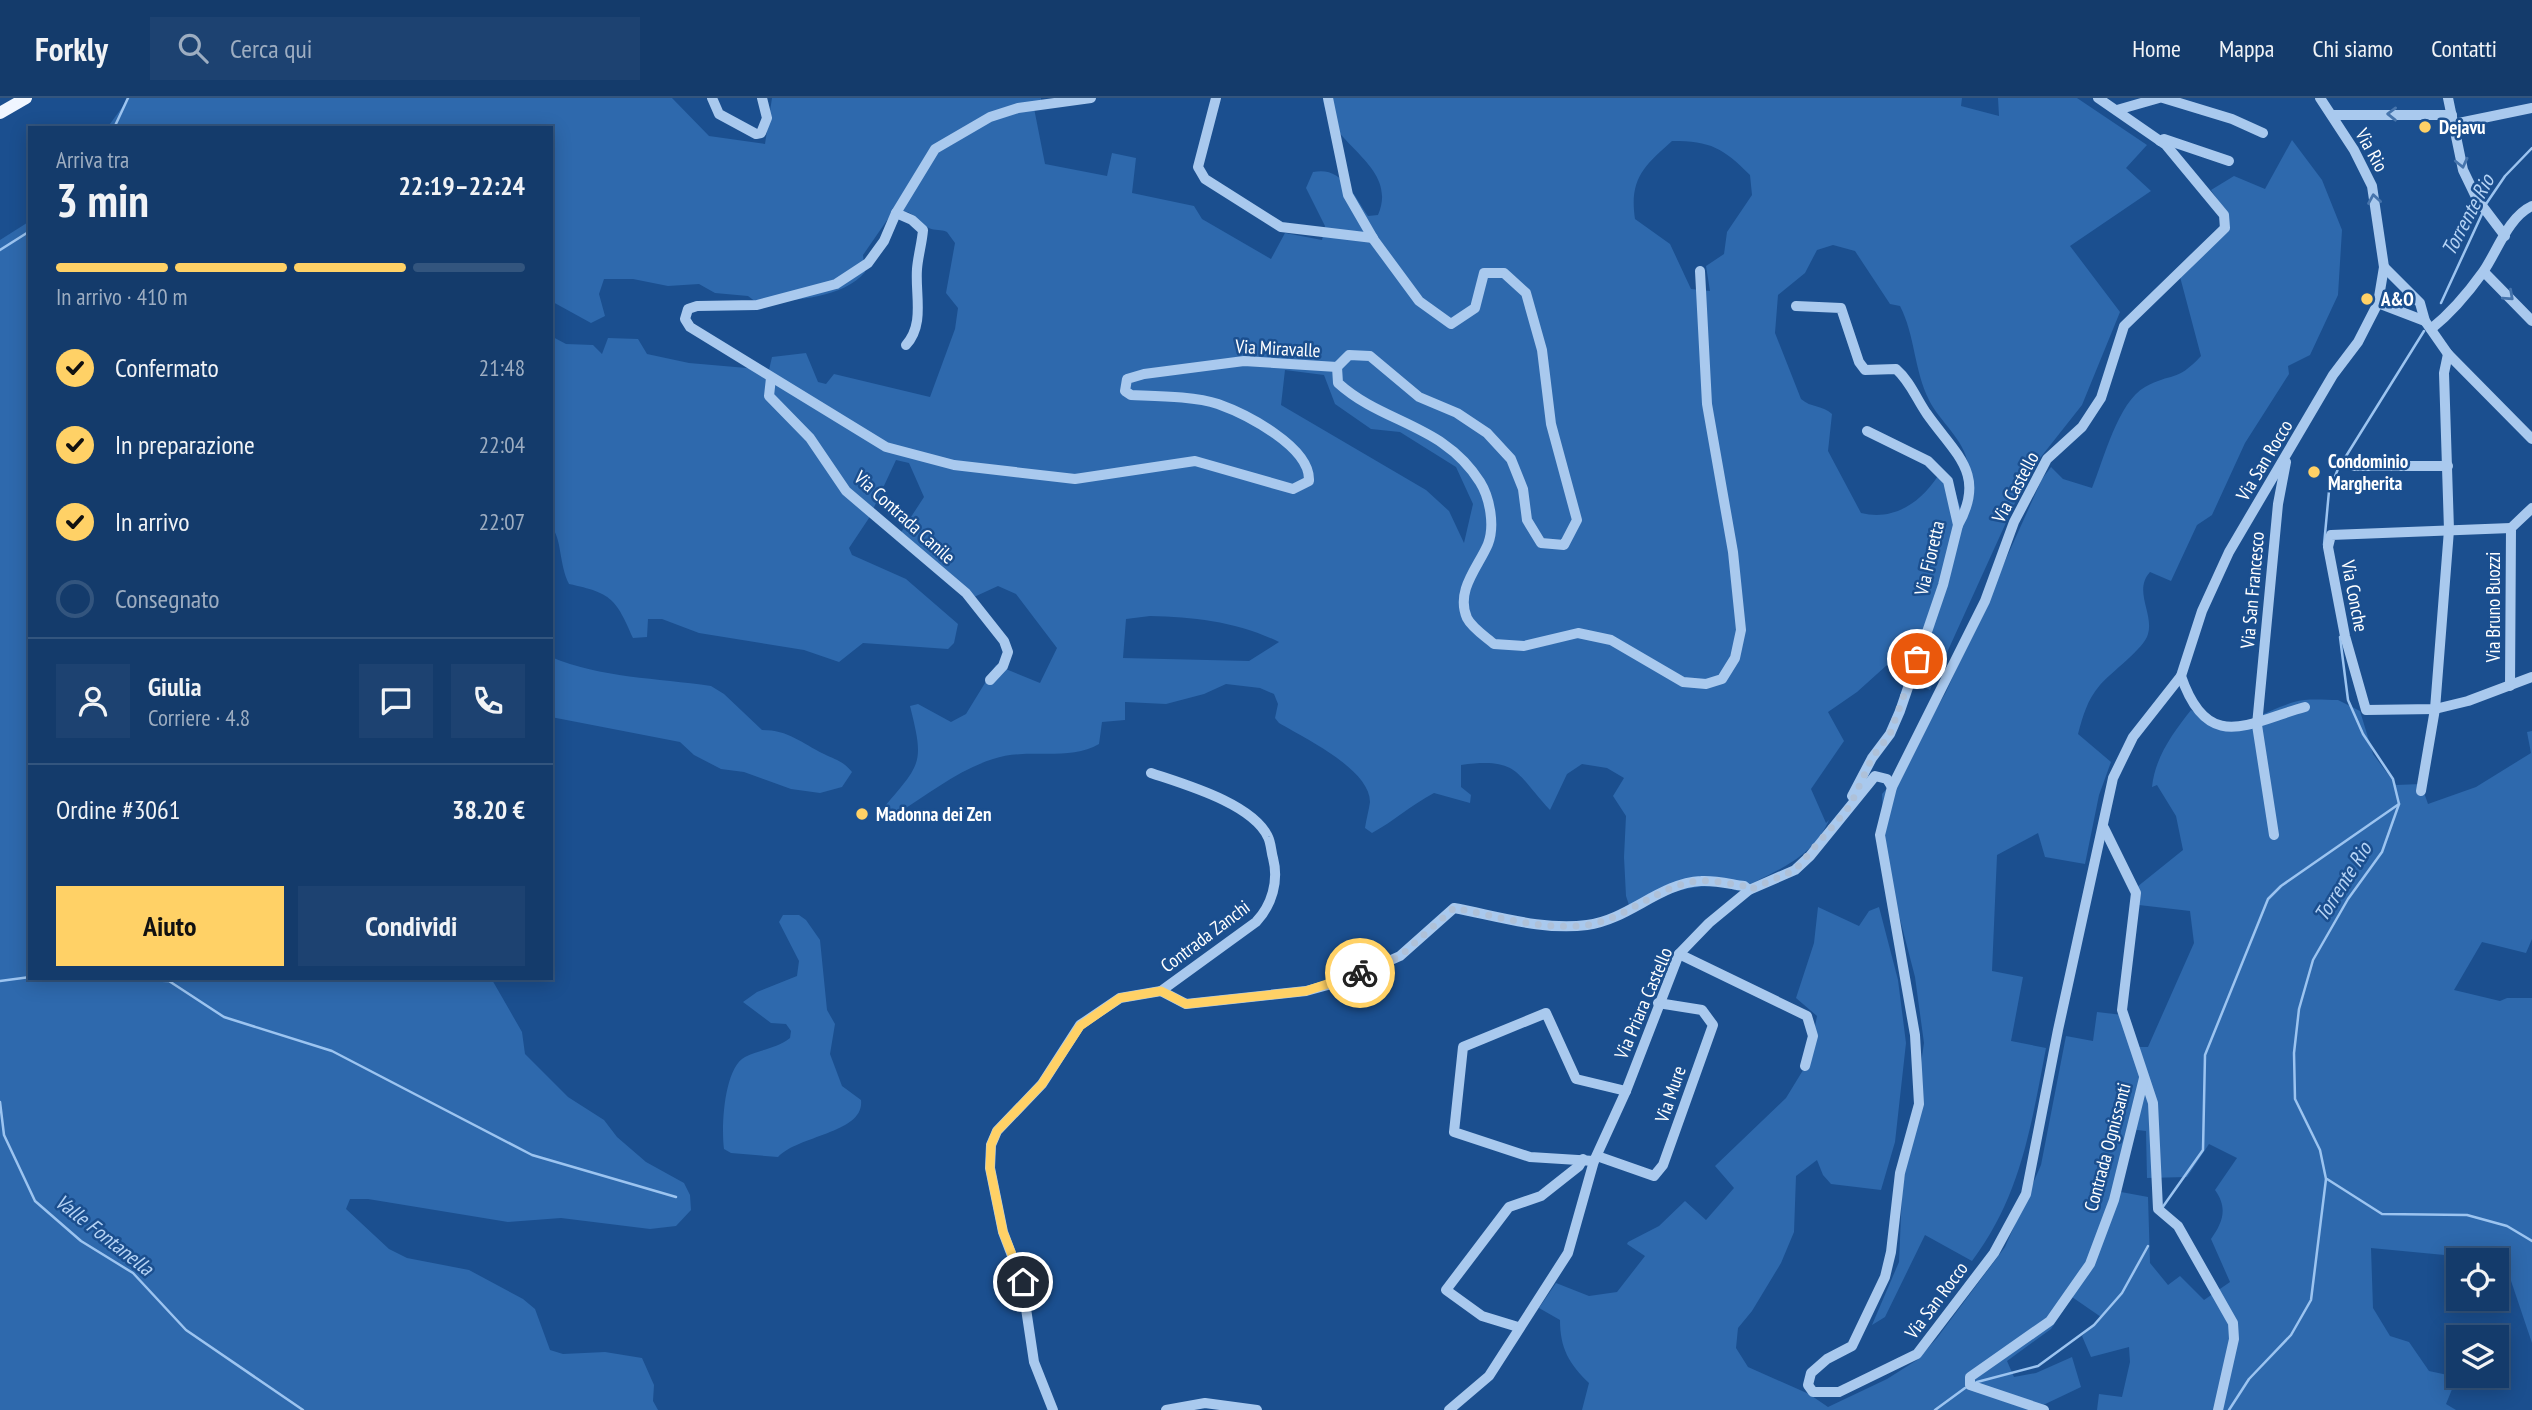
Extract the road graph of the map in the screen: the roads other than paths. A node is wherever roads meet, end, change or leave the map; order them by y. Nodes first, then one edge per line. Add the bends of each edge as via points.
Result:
1 (26, 98) edge
2 (712, 98) edge
3 (762, 98) edge
4 (1091, 98) edge
5 (1216, 98) edge
6 (1328, 98) edge
7 (2141, 98) edge
8 (2161, 98) edge
9 (2320, 98) edge
10 (2448, 98) edge
11 (2102, 101) edge
12 (2532, 108) edge
13 (2117, 110) junction
14 (0, 113) edge
15 (2332, 115) junction
16 (2453, 119) junction
17 (2263, 133) dead end
18 (2160, 141) junction
19 (2229, 162) dead end
20 (2532, 206) edge
21 (896, 213) junction
22 (2505, 236) junction
23 (1373, 239) junction
24 (2384, 267) junction
25 (1700, 271) dead end
26 (2484, 272) junction
27 (2402, 284) junction
28 (2381, 286) junction
29 (2378, 303) junction
30 (1796, 306) dead end
31 (2532, 321) edge
32 (2428, 325) junction
33 (906, 345) dead end
34 (2448, 354) junction
35 (1337, 368) junction
36 (771, 378) junction
37 (1867, 431) dead end
38 (2532, 439) edge
39 (2285, 460) junction
40 (2354, 466) dead end
41 (2448, 466) junction
42 (2532, 508) edge
43 (1958, 525) junction
44 (2511, 528) junction
45 (2449, 530) junction
46 (2180, 676) junction
47 (2532, 677) edge
48 (990, 680) dead end
49 (2510, 686) junction
50 (2305, 706) dead end
51 (2435, 709) junction
52 (2257, 724) junction
53 (1151, 774) dead end
54 (1892, 787) junction
55 (2421, 791) dead end
56 (1850, 806) junction
57 (2104, 828) junction
58 (2274, 835) dead end
59 (1749, 890) junction
60 (1679, 954) junction
61 (1161, 991) junction
62 (1658, 1003) junction
63 (1805, 1066) dead end
64 (2144, 1078) junction
65 (1626, 1091) junction
66 (1591, 1159) junction
67 (1518, 1327) junction
68 (1204, 1406) edge
69 (1053, 1410) edge
70 (1166, 1410) edge
71 (1257, 1410) edge
72 (1449, 1410) edge
73 (2044, 1410) edge
74 (2218, 1410) edge

1 - 14 main road
2 - 3 street via 719,114 756,134 761,133 767,118
4 - 21 street via 1018,108 962,132 935,149
5 - 23 street via 1198,167 1205,179 1281,227
6 - 23 street via 1348,195
7 - 11 street, Via Castello
8 - 13 street
8 - 17 street
9 - 15 street, Via Rio
10 - 16 street
11 - 13 street, Via Castello
12 - 16 street
13 - 18 street, Via Castello
16 -> 15 street
24 -> 15 street, Via Rio via 2372,186
16 -> 22 street via 2463,170 2477,199
18 - 19 street, Via Castello
18 - 54 street, Via Castello via 2224,215 2225,228 2124,326 2101,398 2082,427 2046,459 2014,522 1985,601
20 - 22 street
21 - 33 street via 923,230 919,313
21 - 36 street, Via Miravalle via 868,263 836,284 757,305 698,306 684,313 690,327
22 - 26 street
23 - 35 street via 1419,301 1451,324 1475,307 1484,274 1504,273 1526,293 1542,350 1551,424 1577,520 1564,545 1541,543 1527,520 1523,489 1511,459 1487,433 1457,413 1419,397 1370,356 1349,355
24 - 27 street
24 - 28 street, Via San Rocco
25 - 35 street, Via Miravalle via 1707,404 1733,552 1741,630 1735,658 1722,679 1706,684 1683,681 1611,640 1578,633 1524,646 1494,644 1467,619 1465,603 1468,580 1488,543 1491,515 1482,485 1462,455 1352,396 1338,383
26 -> 31 street
26 - 32 street via 2450,313
27 - 28 street
27 - 32 street via 2420,303
28 - 29 street, Via San Rocco
29 - 32 street
29 - 39 street, Via San Rocco
30 - 43 street via 1841,308 1858,362 1865,370 1896,369 1902,375 1965,461 1971,503
32 - 34 street
34 - 38 street
34 - 41 street via 2444,373
35 - 36 street, Via Miravalle via 1244,361 1144,374 1125,383 1130,395 1216,403 1258,423 1292,446 1310,471 1309,481 1293,489 1195,461 1075,479 954,465 886,447
36 - 48 street, Via Contrada Canile via 769,396 810,438 846,491 966,593 1004,640 1008,652
37 - 43 street, Via Fioretta via 1928,461 1948,481
39 - 46 street, Via San Rocco via 2228,552
39 - 52 street, Via San Francesco
40 - 41 street
41 - 45 street
42 - 44 street, Via Bruno Buozzi
43 - 56 street, Via Fioretta via 1943,585 1900,711
44 - 45 street, Via Bruno Buozzi
44 - 49 street, Via Bruno Buozzi
45 - 51 street
45 - 51 street, Via Conche via 2331,535 2328,547 2345,636 2366,710
46 - 52 street via 2190,701 2203,716 2225,727
46 - 57 street, Via San Rocco via 2133,737 2113,778
47 - 49 street
49 - 51 street
50 - 52 street
51 - 55 street
52 - 58 street, Via San Francesco
53 - 61 street, Contrada Zanchi via 1217,795 1245,813 1267,835 1277,871 1269,908 1256,922
54 - 56 street, Via Priara Castello via 1887,779 1875,776
54 - 57 street, Via San Rocco via 1880,843 1915,1035 1919,1104 1900,1174 1885,1277 1852,1346 1811,1373 1808,1385 1814,1392 1839,1392 1917,1354 1994,1253 2026,1194
56 - 59 street, Via Priara Castello via 1795,870
57 - 64 street via 2136,893 2122,1010
59 - 60 street, Via Priara Castello
59 - 61 street via 1702,881 1677,886 1589,925 1556,926 1454,908 1400,956 1346,980 1306,991 1186,1004
60 - 62 street, Via Priara Castello
60 - 63 street via 1807,1016 1813,1036
61 - 69 street via 1120,998 1080,1026 1042,1084 997,1131 990,1150 1003,1232 1023,1282 1034,1362
62 - 65 street, Via Priara Castello
62 - 66 street, Via Mure via 1702,1010 1713,1025 1663,1165 1654,1175
64 - 73 street, Contrada Ognissanti via 2114,1200 2090,1264 2050,1321 1970,1377 1970,1385
64 - 74 street via 2153,1103 2158,1209 2178,1226 2233,1323 2234,1339
65 - 66 street, Via Priara Castello
65 - 66 street via 1576,1079 1546,1013 1463,1046 1454,1132 1530,1157
66 - 67 street, Via Priara Castello via 1568,1253
66 - 67 street, Via Priara Castello via 1541,1196 1509,1207 1446,1290 1482,1315
67 - 72 street, Via Priara Castello via 1489,1376
68 - 70 street
68 - 71 street

